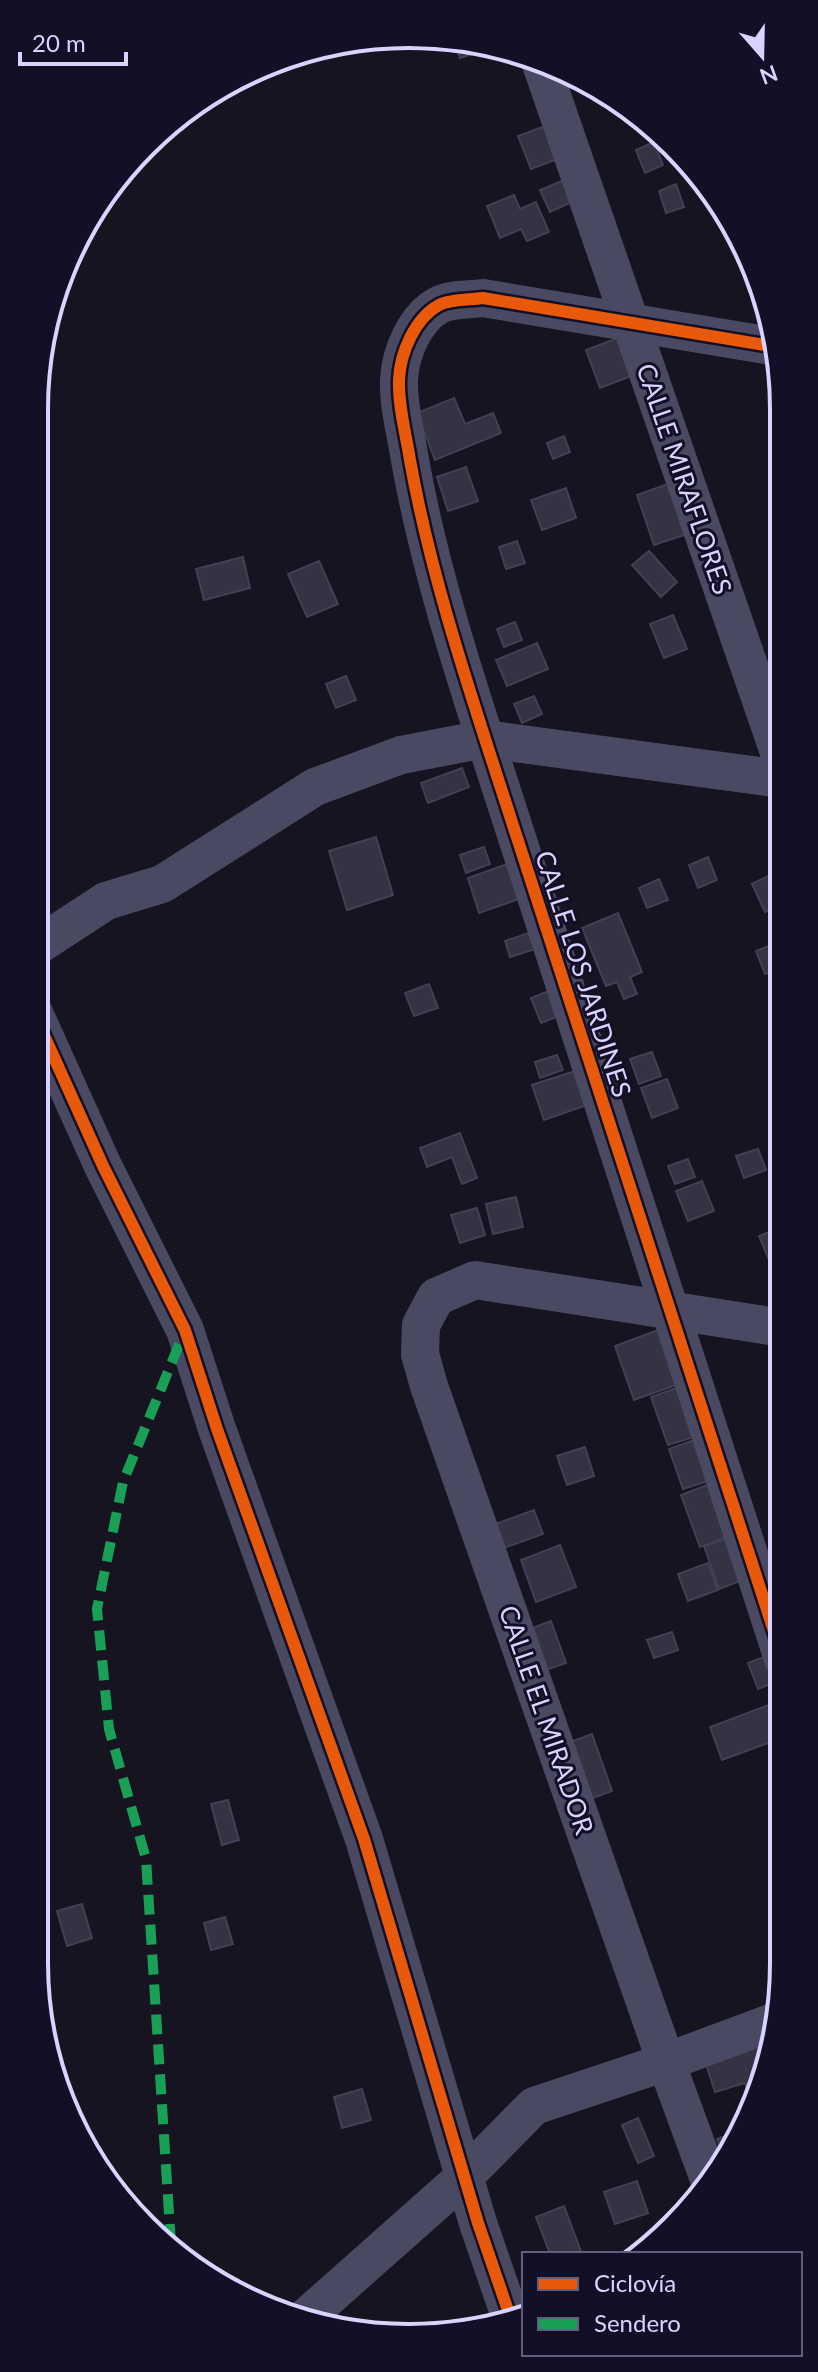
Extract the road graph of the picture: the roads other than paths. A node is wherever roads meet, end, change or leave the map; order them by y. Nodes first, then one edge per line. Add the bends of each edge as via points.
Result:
1 (545, 74) edge
2 (631, 323) junction
3 (764, 345) edge
4 (770, 726) edge
5 (485, 739) junction
6 (770, 777) edge
7 (48, 939) edge
8 (48, 1044) edge
9 (668, 1311) junction
10 (770, 1326) edge
11 (770, 1620) edge
12 (764, 2025) edge
13 (666, 2062) junction
14 (705, 2169) edge
15 (464, 2177) junction
16 (508, 2310) edge
17 (313, 2311) edge

1 - 2 street, CALLE MIRAFLORES
2 - 3 street
2 - 4 street, CALLE MIRAFLORES
2 - 5 street, CALLE LOS JARDINES via 483,298 440,304 416,326 403,352 399,380 415,485
5 - 6 street
5 - 7 street via 401,755 315,787 162,884 106,901
5 - 9 street, CALLE LOS JARDINES
8 - 15 street via 185,1330 364,1839
9 - 10 street
9 - 11 street, CALLE LOS JARDINES
9 - 13 street, CALLE EL MIRADOR via 475,1280 436,1297 421,1325 420,1354
12 - 13 street
13 - 14 street, CALLE EL MIRADOR
13 - 15 street via 534,2106
15 - 16 street
15 - 17 street

